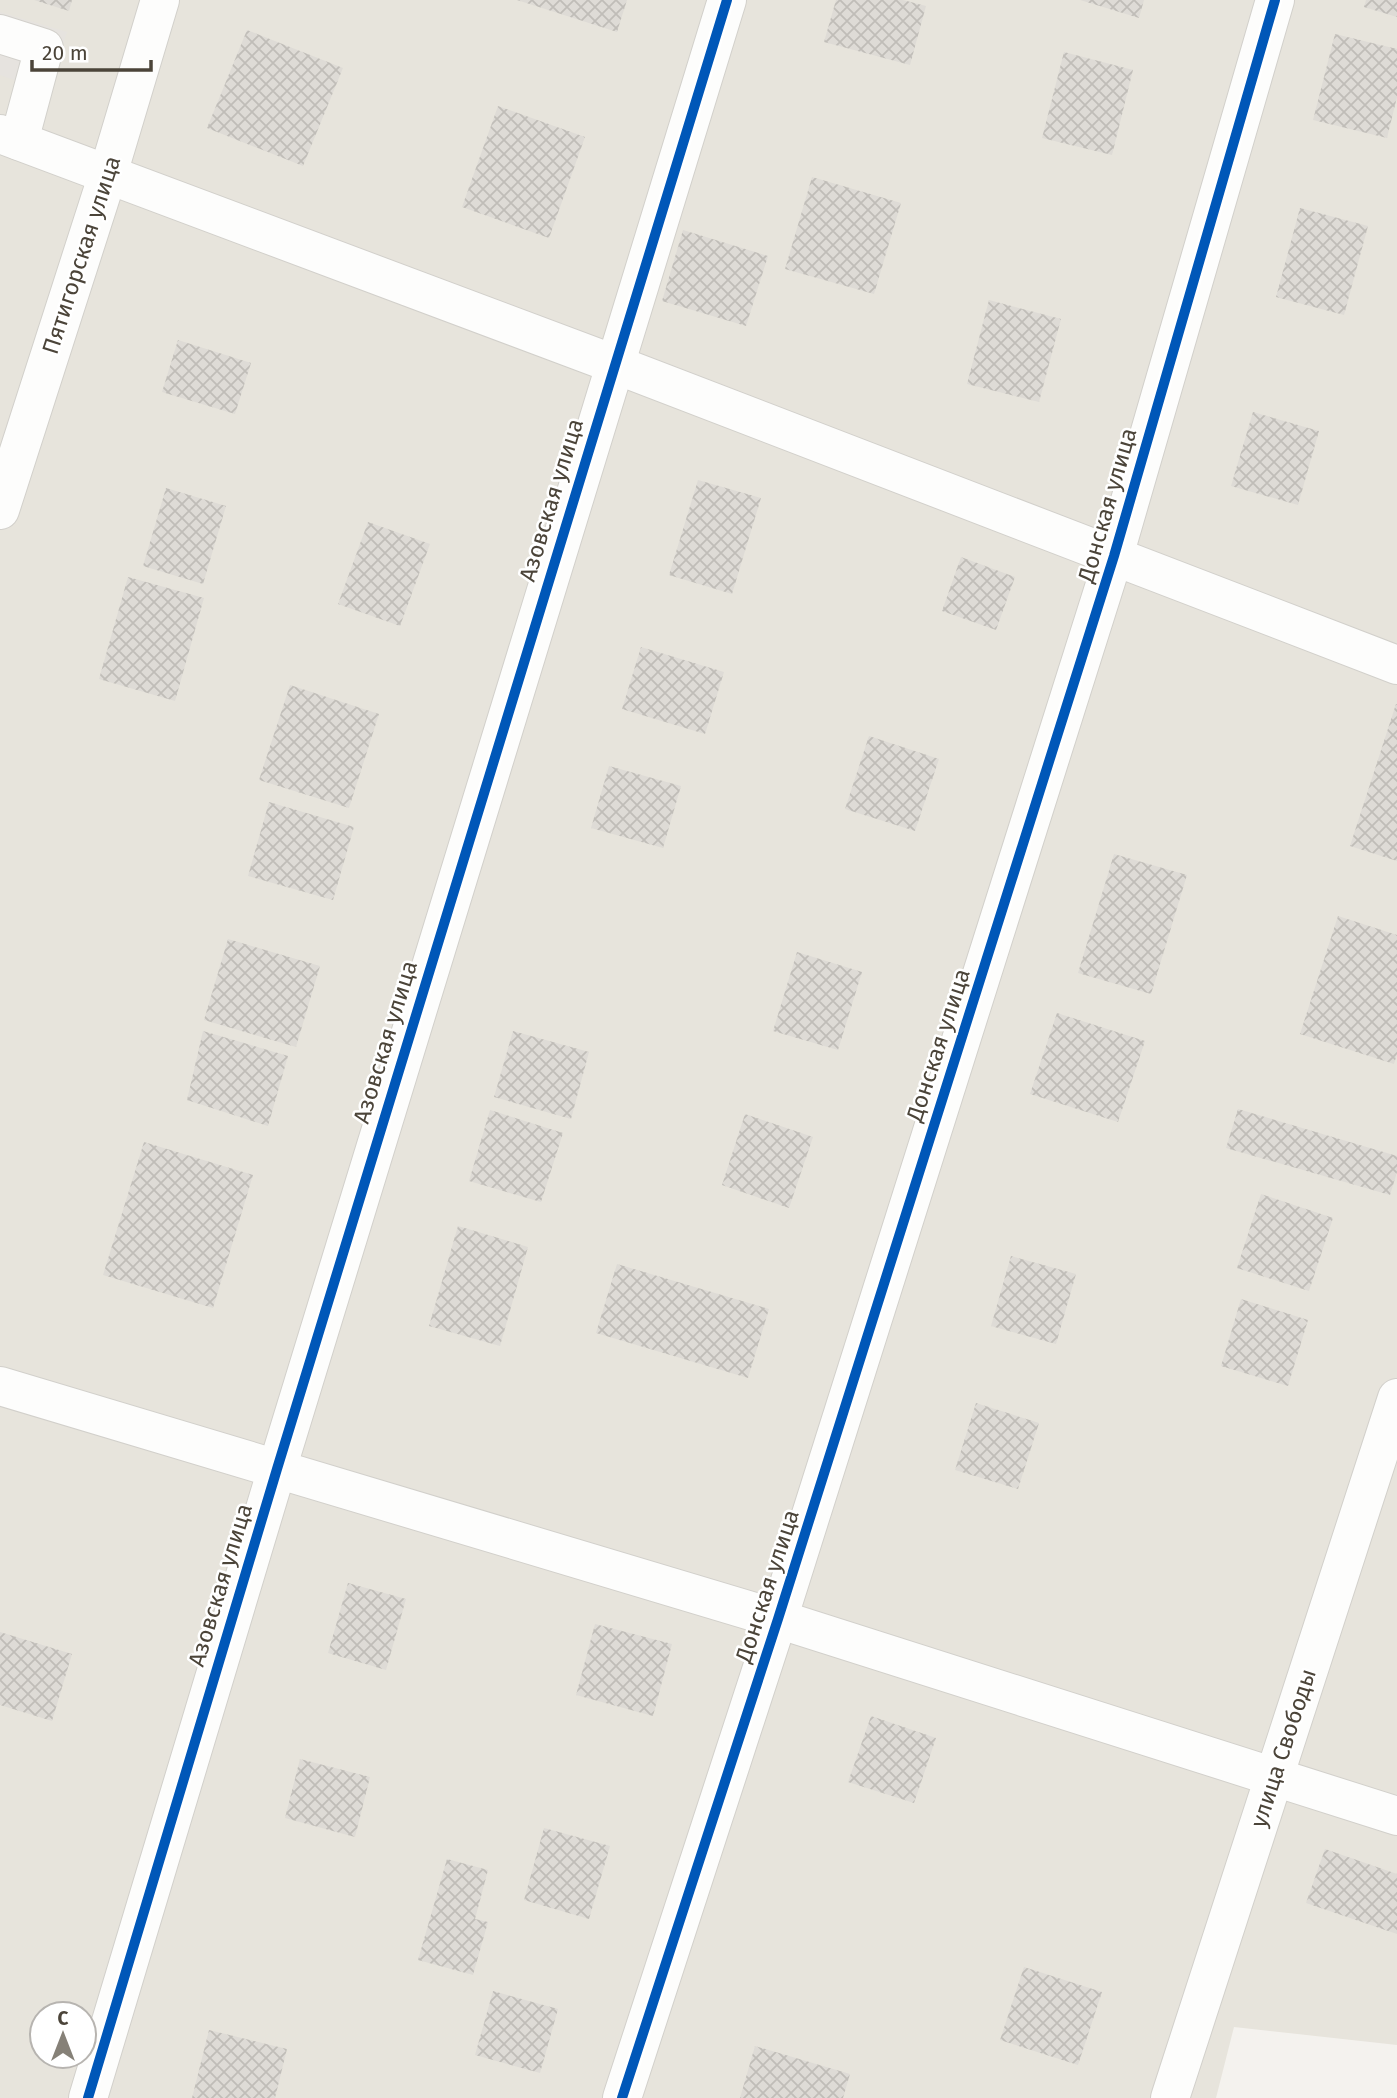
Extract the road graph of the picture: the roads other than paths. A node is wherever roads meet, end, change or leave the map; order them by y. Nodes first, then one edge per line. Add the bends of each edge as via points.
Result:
1 (160, 0) edge
2 (727, 0) edge
3 (1275, 0) edge
4 (0, 34) edge
5 (10, 137) edge
6 (108, 174) junction
7 (614, 364) junction
8 (0, 510) edge
9 (1114, 556) junction
10 (1397, 665) edge
11 (0, 1386) edge
12 (1397, 1398) edge
13 (277, 1469) junction
14 (778, 1619) junction
15 (1273, 1777) junction
16 (1397, 1816) edge
17 (88, 2098) edge
18 (622, 2098) edge
19 (1170, 2098) edge

1 - 6 street, Пятигорская улица
2 - 7 street, Азовская улица
3 - 9 street, Донская улица
4 - 5 street via 44,48
5 - 6 street
6 - 7 street
6 - 8 street, Пятигорская улица
7 - 9 street
7 - 13 street, Азовская улица
9 - 10 street
9 - 14 street, Донская улица
11 - 13 street
12 - 15 street, улица Свободы
13 - 14 street
13 - 17 street, Азовская улица
14 - 15 street
14 - 18 street, Донская улица
15 - 16 street
15 - 19 street, улица Свободы

